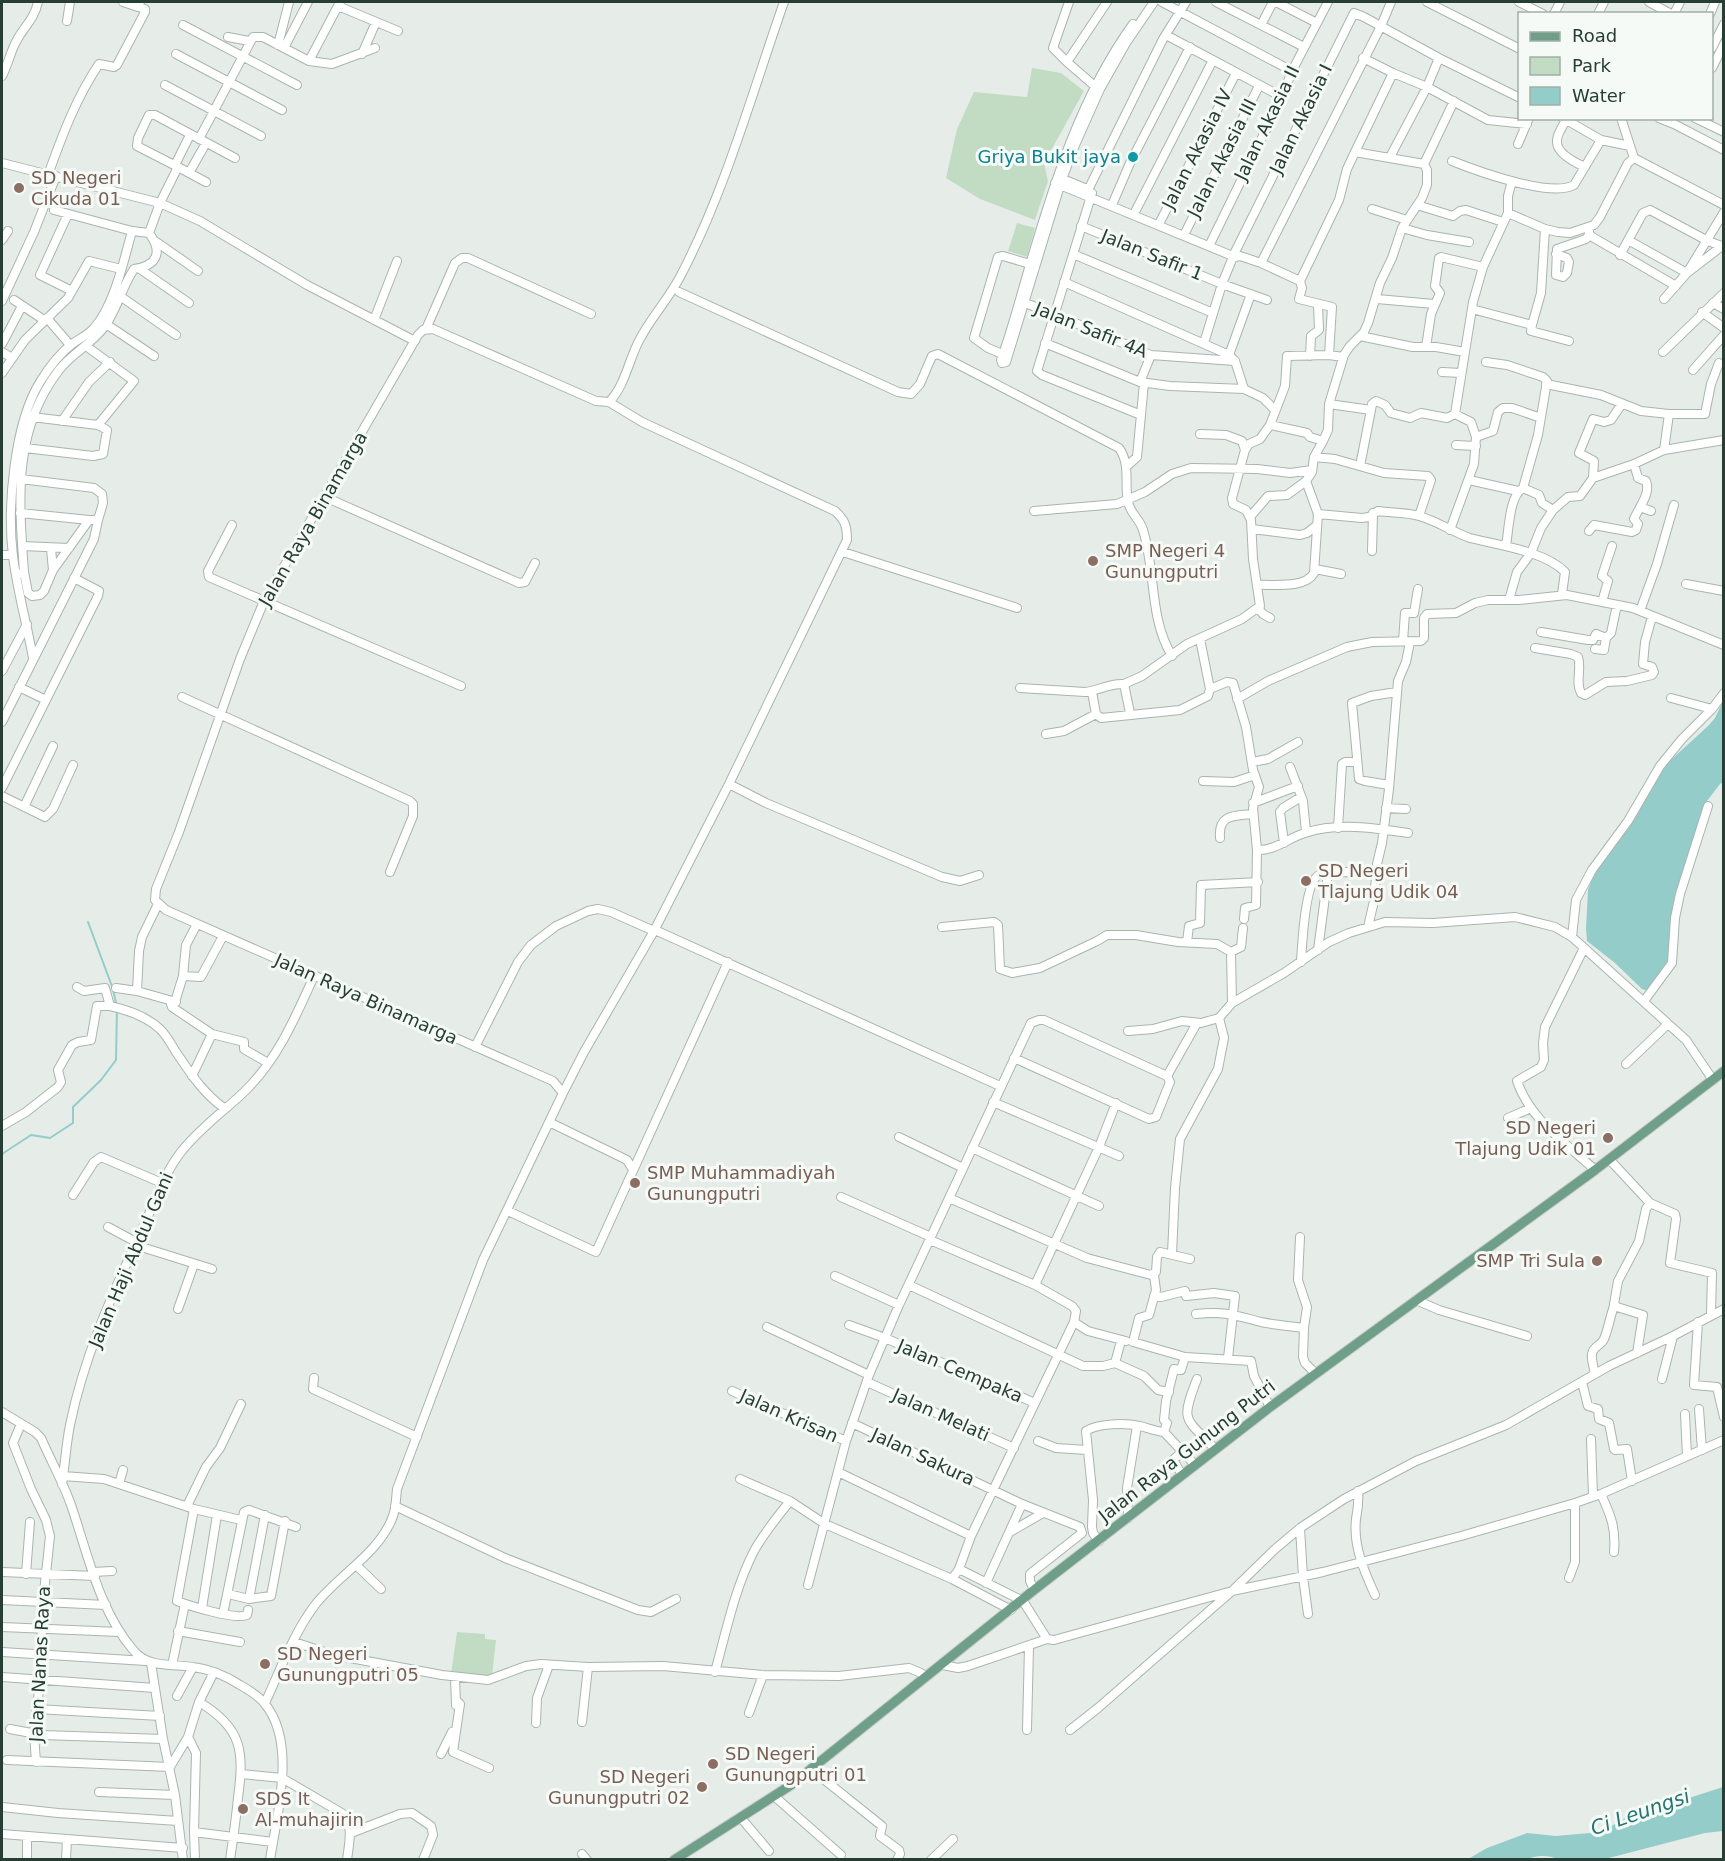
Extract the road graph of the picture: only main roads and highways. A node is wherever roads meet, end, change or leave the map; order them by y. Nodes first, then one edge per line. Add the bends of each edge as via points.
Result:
1 (1724, 1071) edge
2 (674, 1860) edge

1 - 2 main road, Jalan Raya Gunung Putri via 1215,1449 811,1769

